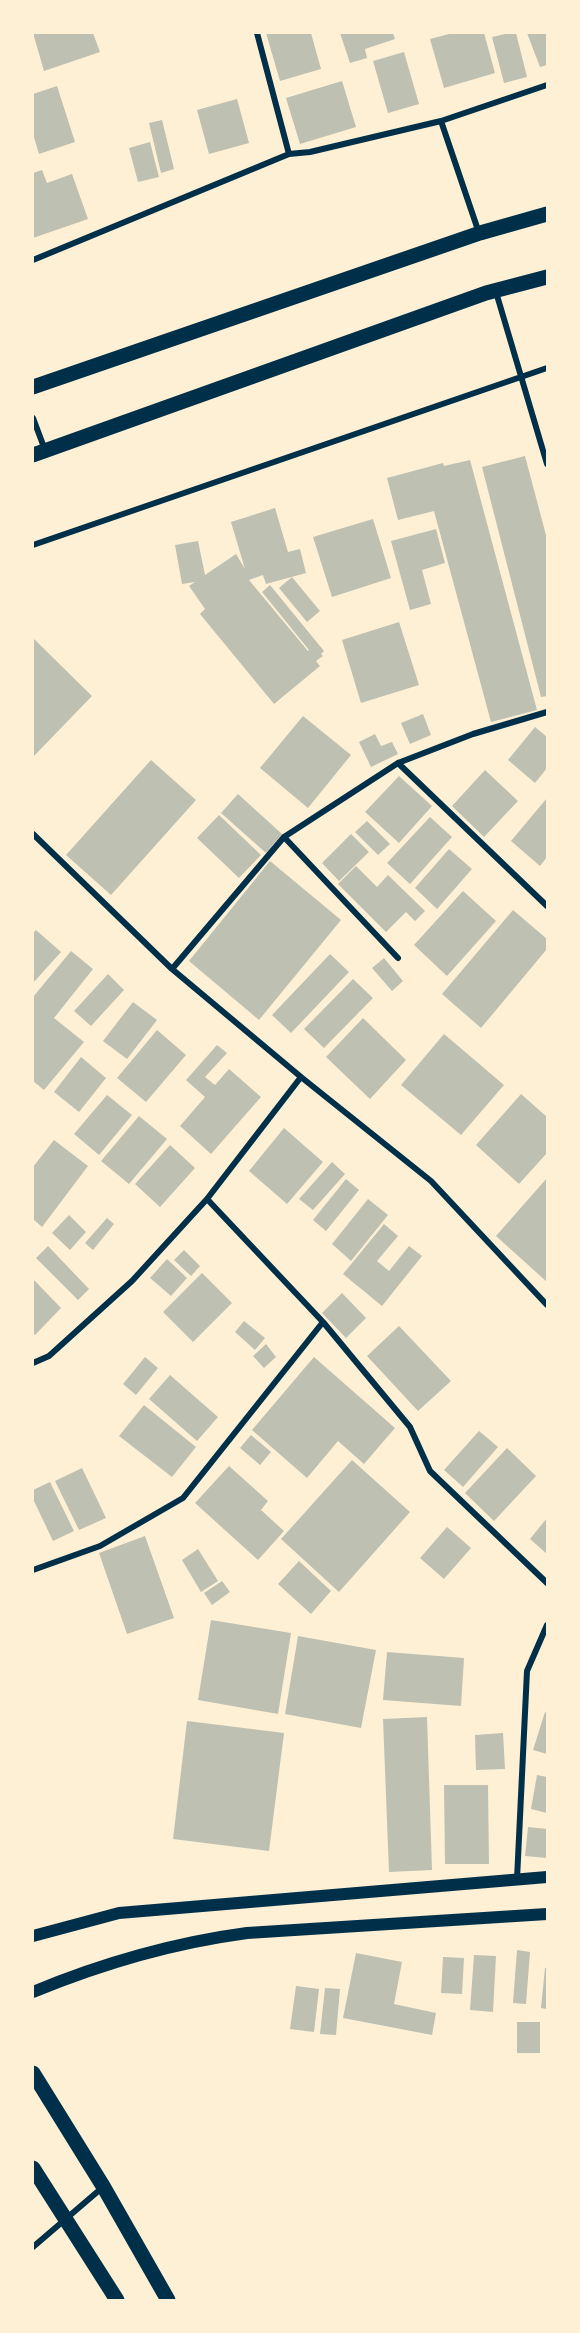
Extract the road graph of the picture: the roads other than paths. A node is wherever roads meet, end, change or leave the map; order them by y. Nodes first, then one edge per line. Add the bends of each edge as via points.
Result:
1 (257, 33) edge
2 (547, 85) edge
3 (441, 121) junction
4 (289, 154) junction
5 (547, 214) edge
6 (480, 233) junction
7 (33, 260) edge
8 (547, 278) edge
9 (496, 291) junction
10 (547, 368) edge
11 (522, 376) junction
12 (33, 387) edge
13 (33, 418) edge
14 (39, 452) edge
15 (547, 464) edge
16 (33, 545) edge
17 (547, 712) edge
18 (398, 763) junction
19 (33, 834) edge
20 (284, 837) junction
21 (547, 906) edge
22 (398, 958) dead end
23 (172, 969) junction
24 (301, 1077) junction
25 (207, 1199) junction
26 (547, 1305) edge
27 (323, 1322) junction
28 (33, 1363) edge
29 (33, 1570) edge
30 (547, 1583) edge
31 (547, 1625) edge
32 (547, 1877) edge
33 (517, 1879) junction
34 (547, 1914) edge
35 (33, 1936) edge
36 (33, 1992) edge
37 (33, 2073) edge
38 (33, 2168) edge
39 (103, 2186) junction
40 (64, 2219) junction
41 (33, 2247) edge
42 (117, 2300) edge
43 (168, 2300) edge

1 - 4 street
2 - 3 street
3 - 4 street
3 - 6 street
4 - 7 street
5 - 6 main road
6 - 12 main road
8 - 9 main road
9 - 11 street
9 - 14 main road
10 - 11 street
11 - 15 street
11 - 16 street
13 - 14 street
17 - 18 street via 473,734
18 - 20 street
18 - 21 street
19 - 23 street
20 - 22 street
20 - 23 street
23 - 24 street
24 - 25 street
24 - 26 street via 431,1181
25 - 27 street
25 - 28 street via 132,1281 49,1356
27 - 29 street via 183,1498 100,1546
27 - 30 street via 410,1427 430,1471
31 - 33 street via 527,1671
32 - 33 main road
33 - 35 main road via 119,1913
34 - 36 main road via 201,1939
37 - 39 main road
38 - 40 main road
39 - 40 street
39 - 43 main road
40 - 41 street
40 - 42 main road

